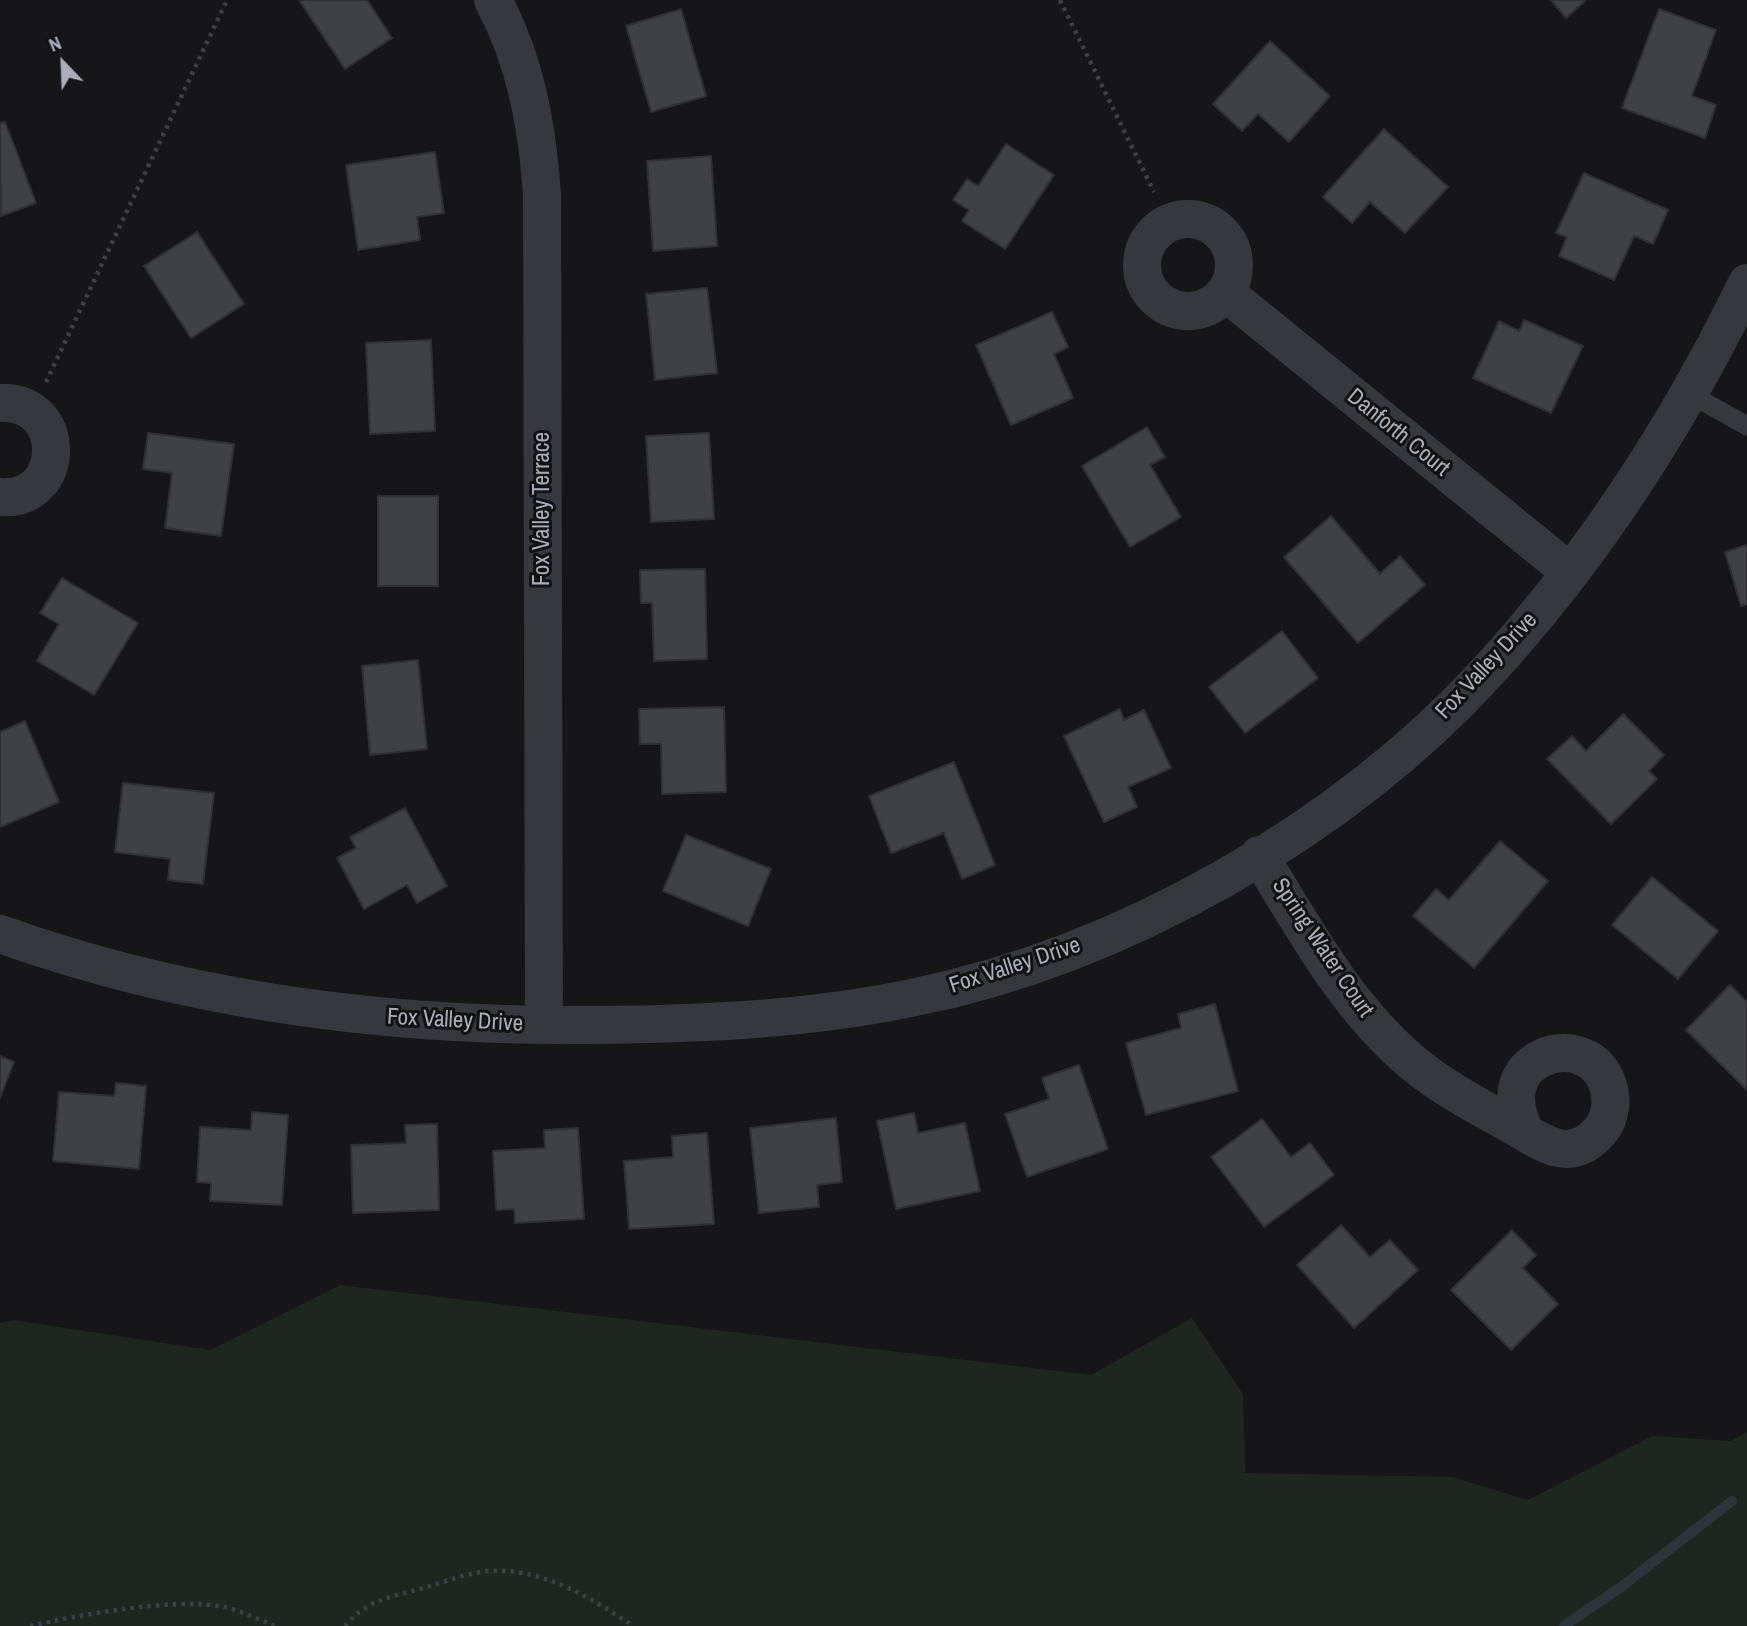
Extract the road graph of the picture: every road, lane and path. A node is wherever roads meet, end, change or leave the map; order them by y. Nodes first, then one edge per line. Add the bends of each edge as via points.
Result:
1 (226, 0) edge
2 (493, 0) edge
3 (1059, 0) edge
4 (1154, 192) dead end
5 (1747, 283) edge
6 (1226, 293) dead end
7 (46, 382) dead end
8 (1690, 394) junction
9 (0, 403) edge
10 (1747, 426) edge
11 (0, 497) edge
12 (1570, 572) junction
13 (1259, 855) junction
14 (0, 934) edge
15 (544, 1025) junction
16 (1526, 1133) dead end
17 (30, 1626) edge
18 (275, 1626) edge
19 (345, 1626) edge
20 (634, 1626) edge

1 - 7 path
2 - 15 street, Fox Valley Terrace via 520,58 532,104 542,195
3 - 4 path
5 - 8 street, Fox Valley Drive
6 - 12 street, Danforth Court
8 - 10 lane
8 - 12 street, Fox Valley Drive
9 - 11 street via 29,409 48,432 52,446 45,475 35,486 23,494
12 - 13 street, Fox Valley Drive via 1487,672 1434,723 1347,796
13 - 15 street, Fox Valley Drive via 1109,934 999,974 915,998 765,1019
13 - 16 street, Spring Water Court via 1331,969 1388,1040 1451,1090
14 - 15 street, Fox Valley Drive via 156,981 288,1007 434,1021
17 - 18 path via 186,1604 219,1606
19 - 20 path via 357,1611 374,1602 466,1576 509,1571 546,1579 590,1597

